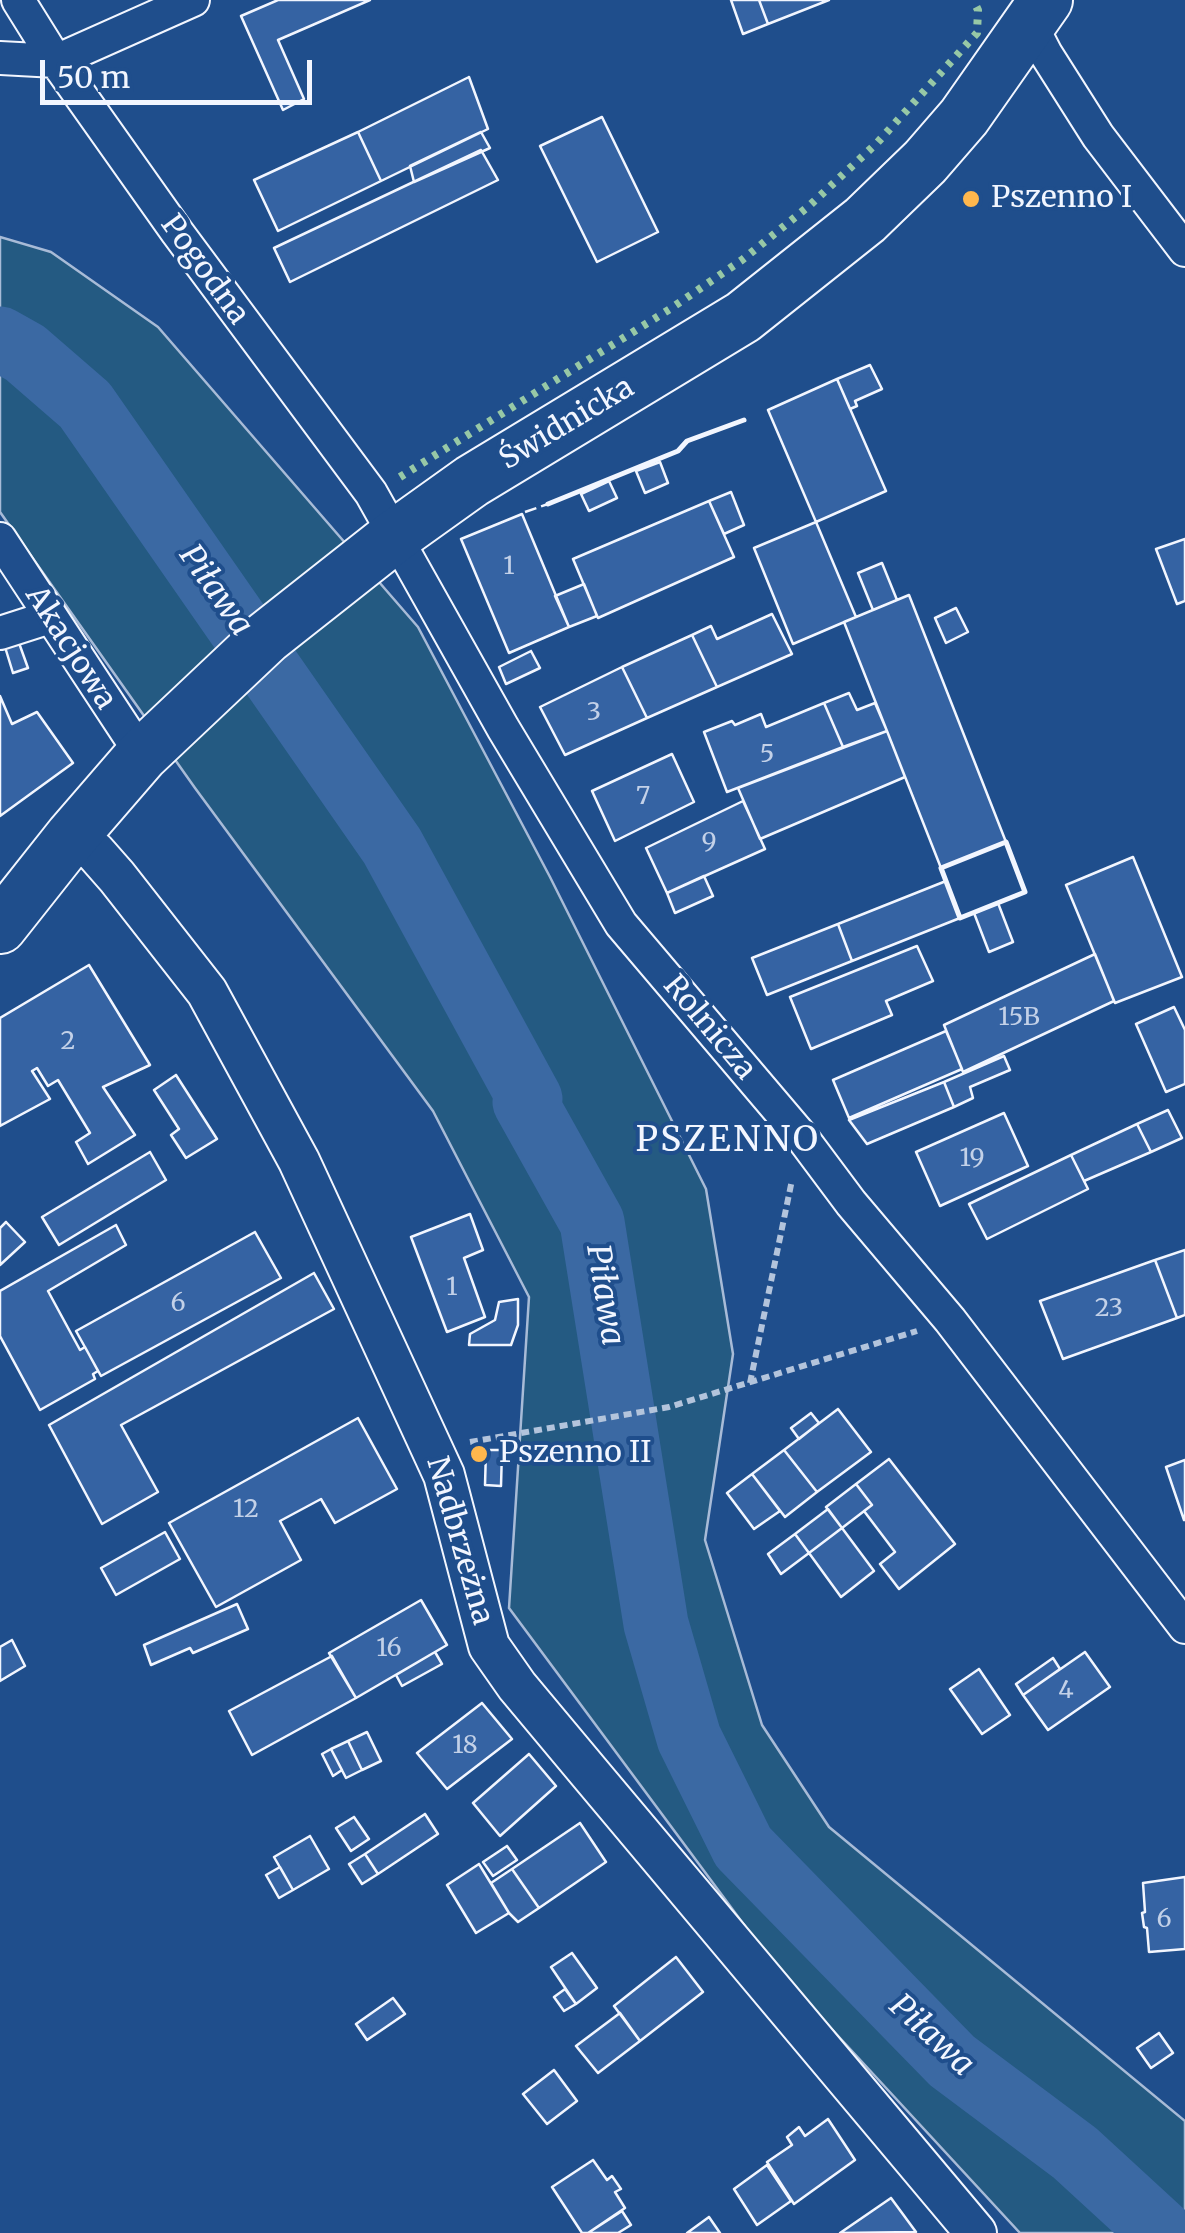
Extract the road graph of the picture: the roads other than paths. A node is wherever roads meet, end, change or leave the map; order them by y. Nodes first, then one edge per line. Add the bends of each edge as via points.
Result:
1 (18, 0) edge
2 (193, 0) edge
3 (1032, 8) edge
4 (0, 58) edge
5 (56, 60) junction
6 (1185, 250) edge
7 (395, 536) junction
8 (0, 539) edge
9 (50, 617) junction
10 (0, 633) edge
11 (150, 747) junction
12 (72, 836) junction
13 (0, 927) edge
14 (1185, 1627) edge
15 (976, 2233) edge

1 - 5 street, Pogodna
2 - 5 street
3 - 6 street via 1046,54 1098,136
3 - 7 main road, Świdnicka via 964,118 865,220 732,323 472,481
4 - 5 street
5 - 7 street, Pogodna via 371,493
7 - 11 main road, Świdnicka via 267,638
7 - 14 street, Rolnicza via 621,924 950,1320
8 - 9 street, Akacjowa
9 - 10 street
9 - 11 street, Akacjowa
11 - 12 main road, Świdnicka
12 - 13 main road, Świdnicka
12 - 15 street, Nadbrzeżna via 117,876 206,992 300,1161 434,1449 489,1646

